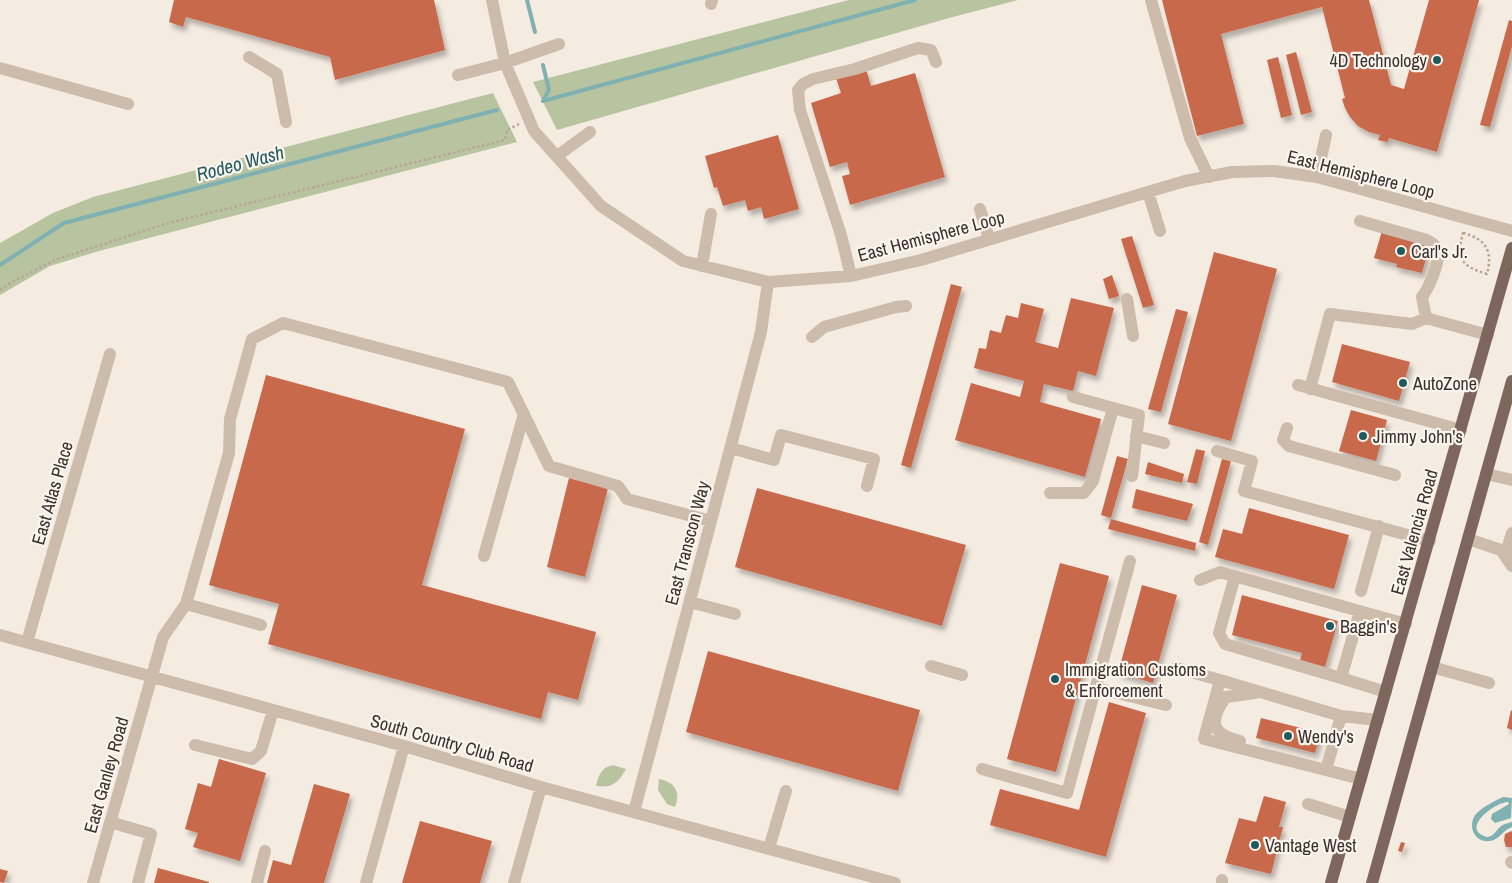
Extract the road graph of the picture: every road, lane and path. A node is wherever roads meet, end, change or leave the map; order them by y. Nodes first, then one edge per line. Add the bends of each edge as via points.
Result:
1 (492, 0) edge
2 (1151, 0) edge
3 (559, 44) dead end
4 (249, 57) dead end
5 (936, 62) dead end
6 (505, 63) junction
7 (0, 68) edge
8 (458, 75) dead end
9 (128, 104) dead end
10 (530, 119) junction
11 (286, 122) dead end
12 (590, 132) dead end
13 (1326, 135) dead end
14 (557, 156) junction
15 (1209, 177) junction
16 (1317, 177) junction
17 (1148, 192) junction
18 (980, 209) dead end
19 (711, 214) dead end
20 (1360, 221) dead end
21 (1160, 231) dead end
22 (1512, 232) edge
23 (989, 239) junction
24 (1512, 248) edge
25 (1491, 260) joint
26 (702, 266) junction
27 (851, 276) junction
28 (768, 282) junction
29 (0, 290) edge
30 (1127, 299) dead end
31 (906, 306) dead end
32 (1426, 318) junction
33 (1488, 335) junction
34 (1133, 336) dead end
35 (812, 337) dead end
36 (110, 354) dead end
37 (1511, 388) edge
38 (1073, 397) dead end
39 (1113, 408) junction
40 (524, 414) junction
41 (1287, 428) dead end
42 (1461, 430) junction
43 (1136, 436) junction
44 (1164, 443) dead end
45 (731, 448) junction
46 (1218, 451) dead end
47 (1486, 474) junction
48 (1395, 475) dead end
49 (1132, 476) dead end
50 (1512, 480) edge
51 (868, 486) dead end
52 (1050, 493) dead end
53 (711, 521) junction
54 (1378, 526) junction
55 (1512, 533) edge
56 (1468, 539) junction
57 (1430, 540) junction
58 (484, 556) dead end
59 (1130, 561) dead end
60 (1509, 561) edge
61 (1235, 576) junction
62 (1200, 580) dead end
63 (1361, 591) dead end
64 (690, 602) junction
65 (186, 604) junction
66 (1360, 611) junction
67 (735, 614) dead end
68 (1406, 624) junction
69 (261, 625) dead end
70 (0, 635) edge
71 (28, 642) junction
72 (931, 666) dead end
73 (1432, 667) junction
74 (1176, 668) dead end
75 (152, 676) junction
76 (962, 676) dead end
77 (1341, 678) junction
78 (1220, 680) junction
79 (1489, 683) dead end
80 (1096, 688) junction
81 (1260, 692) junction
82 (1386, 692) junction
83 (1166, 705) dead end
84 (273, 710) junction
85 (1341, 716) junction
86 (1378, 720) junction
87 (195, 745) dead end
88 (404, 746) junction
89 (982, 769) dead end
90 (1326, 770) junction
91 (1361, 779) junction
92 (541, 787) junction
93 (786, 791) dead end
94 (1308, 804) dead end
95 (634, 812) junction
96 (1350, 817) junction
97 (110, 822) junction
98 (769, 848) junction
99 (265, 851) dead end
100 (96, 882) edge
101 (138, 883) edge
102 (257, 883) edge
103 (366, 883) edge
104 (514, 883) edge
105 (895, 883) edge
106 (1331, 883) edge
107 (1372, 883) edge

1 - 6 street, East Hemisphere Loop
2 - 15 street via 1190,138
3 - 6 street
4 - 11 street via 277,74
5 - 27 street via 930,50 918,48 813,79 798,90 800,110
6 - 8 street
6 - 10 street, East Hemisphere Loop
7 - 9 street
10 - 14 street, East Hemisphere Loop via 534,131
10 - 29 path via 508,130 505,140 165,224 55,260
12 - 14 street
13 - 16 street
14 - 26 street, East Hemisphere Loop via 601,206 683,261
15 - 16 street, East Hemisphere Loop via 1232,172 1274,171
15 - 17 street, East Hemisphere Loop
16 - 22 street, East Hemisphere Loop
17 - 21 street
17 - 23 street, East Hemisphere Loop
18 - 23 street
19 - 26 street
20 - 32 street via 1426,240 1436,246 1439,251 1437,260 1429,288 1422,297
23 - 27 street, East Hemisphere Loop via 921,260
24 - 33 main road, East Valencia Road
25 - 25 path via 1480,240 1462,233 1459,247 1465,264 1487,274
26 - 28 street, East Hemisphere Loop
27 - 28 street, East Hemisphere Loop
28 - 45 street, East Transcon Way via 761,332
30 - 34 street
31 - 35 street via 824,327
32 - 33 street
32 - 42 street via 1412,324 1330,314 1304,387
33 - 42 main road, East Valencia Road
36 - 71 street, East Atlas Place
37 - 47 main road
38 - 39 street
39 - 43 street via 1139,415
39 - 52 street via 1093,481 1084,493
40 - 53 street, East Ganley Road via 549,466 618,486 627,499
40 - 58 street
40 - 65 street, East Ganley Road via 508,382 283,322 252,339 230,419 230,453
41 - 48 street via 1283,440 1289,446
42 - 57 main road, East Valencia Road
43 - 44 street
43 - 49 street
45 - 51 street via 774,460 781,435 874,459
45 - 53 street, East Transcon Way
46 - 54 street via 1252,461 1244,491
47 - 50 street
47 - 56 main road
53 - 64 street, East Transcon Way
54 - 57 street
54 - 63 street
55 - 60 street
56 - 60 street via 1495,546
56 - 73 main road
57 - 68 main road, East Valencia Road
59 - 80 street
61 - 62 street via 1220,572
61 - 66 street
61 - 77 street via 1220,632 1225,644
64 - 67 street
64 - 95 street, East Transcon Way
65 - 69 street
65 - 75 street, East Ganley Road via 163,637
66 - 68 street
66 - 77 street
68 - 82 main road, East Valencia Road
70 - 71 street, South Country Club Road
71 - 75 street, South Country Club Road
72 - 76 street
73 - 79 street
73 - 107 main road
74 - 78 street
75 - 84 street, South Country Club Road
75 - 97 street, East Ganley Road
77 - 82 street
78 - 81 street
78 - 90 street via 1204,739
80 - 83 street
80 - 89 street via 1067,793
81 - 85 street
81 - 90 street via 1226,697 1216,710 1218,731 1231,739 1317,760
82 - 86 main road, East Valencia Road
84 - 87 street via 261,750 252,759
84 - 88 street, South Country Club Road
85 - 86 street
85 - 90 street
86 - 91 main road, East Valencia Road
88 - 92 street, South Country Club Road
88 - 103 street
90 - 91 street
91 - 96 main road, East Valencia Road
92 - 95 street, South Country Club Road
92 - 104 street
93 - 98 street
94 - 96 street
95 - 98 street, South Country Club Road
96 - 106 main road, East Valencia Road
97 - 100 street, East Ganley Road
97 - 101 street via 151,834
98 - 105 street, South Country Club Road
99 - 102 street

